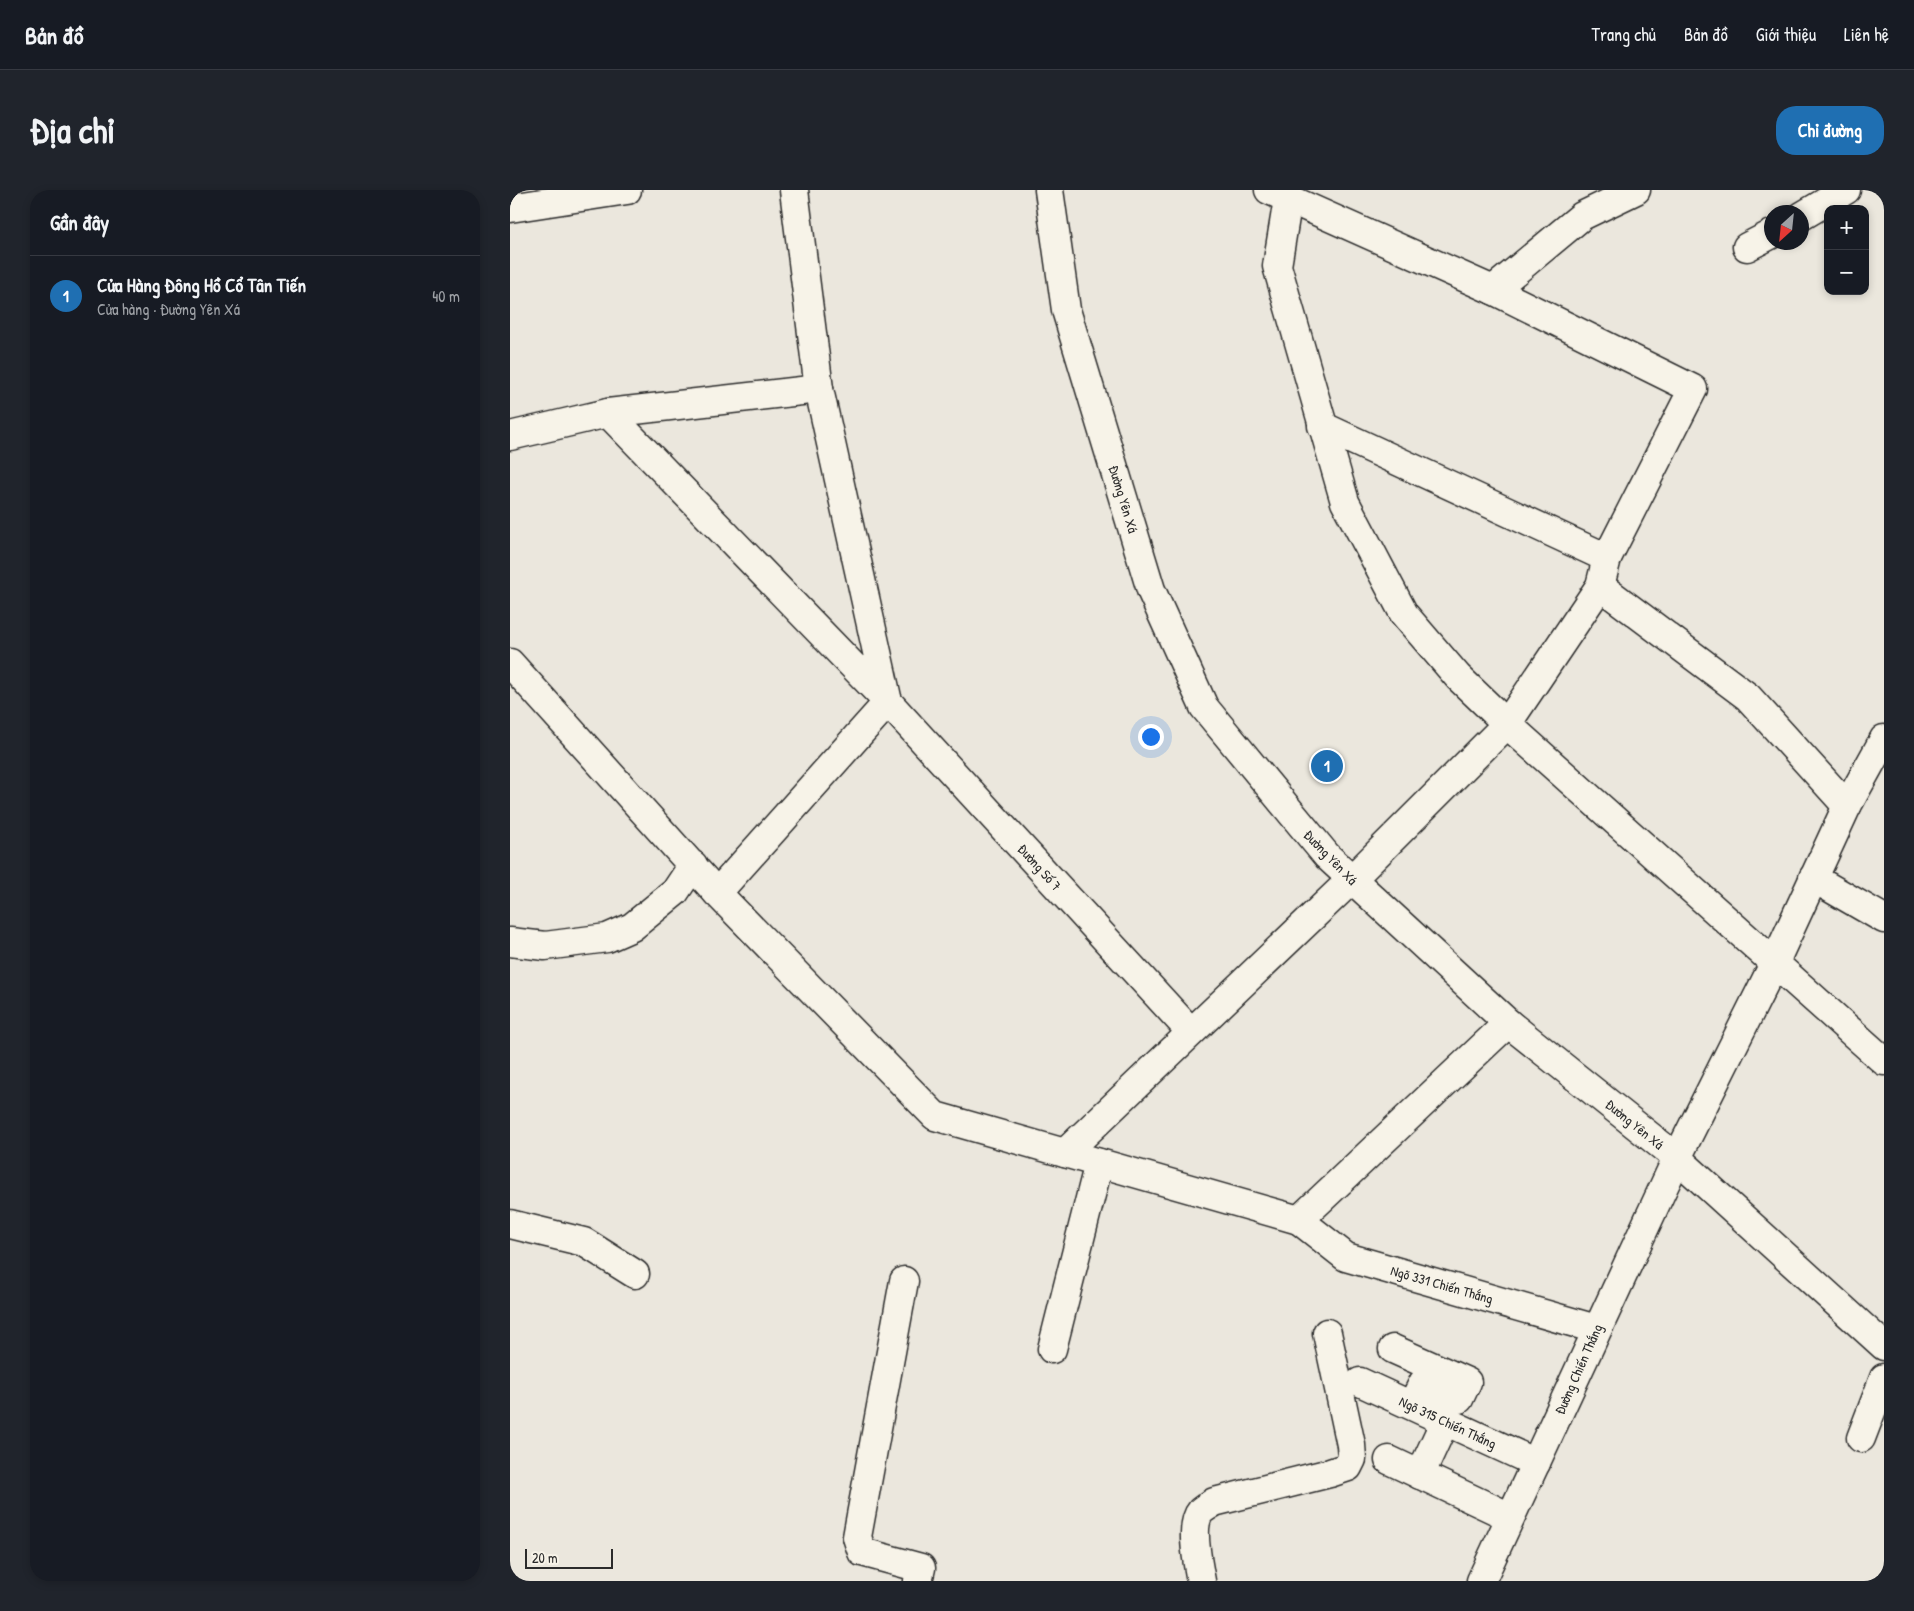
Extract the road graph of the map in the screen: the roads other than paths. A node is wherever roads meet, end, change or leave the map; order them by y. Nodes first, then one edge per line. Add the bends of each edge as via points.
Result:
1 (627, 190) edge
2 (794, 190) edge
3 (1049, 190) edge
4 (1636, 190) edge
5 (1846, 190) edge
6 (1279, 194) edge
7 (510, 208) edge
8 (1809, 212) edge
9 (1764, 238) edge
10 (1747, 247) dead end
11 (1493, 290) junction
12 (819, 389) junction
13 (608, 413) junction
14 (1322, 426) junction
15 (510, 436) edge
16 (1607, 558) junction
17 (1600, 586) junction
18 (510, 663) edge
19 (888, 702) junction
20 (1507, 724) junction
21 (1881, 754) edge
22 (1847, 806) junction
23 (692, 865) junction
24 (1813, 878) junction
25 (1352, 879) junction
26 (718, 893) junction
27 (1884, 919) edge
28 (510, 942) edge
29 (1774, 964) junction
30 (1508, 1023) junction
31 (1191, 1032) junction
32 (1884, 1060) edge
33 (1065, 1153) junction
34 (1676, 1158) junction
35 (1099, 1162) junction
36 (1299, 1220) junction
37 (510, 1224) edge
38 (635, 1274) dead end
39 (904, 1281) dead end
40 (1596, 1329) junction
41 (1327, 1333) dead end
42 (1884, 1346) edge
43 (1052, 1349) dead end
44 (1393, 1349) dead end
45 (1884, 1378) edge
46 (1360, 1382) dead end
47 (1412, 1406) junction
48 (1446, 1421) junction
49 (1862, 1438) dead end
50 (1389, 1460) dead end
51 (1536, 1463) junction
52 (1420, 1475) junction
53 (1510, 1517) junction
54 (918, 1581) edge
55 (1201, 1581) edge
56 (1481, 1581) edge

1 - 7 street
2 - 12 street
3 - 25 street, Đường Yên Xá via 1066,310 1151,590 1204,707 1327,856
4 - 11 street via 1582,216
5 - 8 street
6 - 11 street
6 - 14 street via 1277,266
9 - 10 street
11 - 16 street via 1694,389
12 - 13 street
12 - 19 street
13 - 15 street
13 - 19 street, Đường Số 7
14 - 16 street
14 - 20 street via 1345,502 1404,614 1458,677
16 - 17 street
17 - 20 street
17 - 22 street via 1748,697
18 - 23 street
19 - 26 street
19 - 31 street, Đường Số 7
20 - 25 street
20 - 29 street
21 - 22 street, Đường Chiến Thắng
22 - 24 street, Đường Chiến Thắng
23 - 26 street
23 - 28 street via 675,892 632,927 607,938 545,946
24 - 27 street
24 - 29 street, Đường Chiến Thắng
25 - 30 street, Đường Yên Xá
25 - 31 street
26 - 33 street via 935,1116
29 - 32 street
29 - 34 street, Đường Chiến Thắng
30 - 34 street, Đường Yên Xá
30 - 36 street
31 - 33 street
33 - 35 street
34 - 40 street, Đường Chiến Thắng
34 - 42 street, Đường Yên Xá
35 - 36 street
35 - 43 street
36 - 40 street, Ngõ 331 Chiến Thắng via 1346,1257
37 - 38 street via 584,1242
39 - 54 street via 857,1537 862,1552 921,1568
40 - 51 street, Đường Chiến Thắng
41 - 55 street via 1352,1459 1348,1466 1330,1473 1214,1502 1200,1512 1195,1545
44 - 47 street via 1467,1382 1459,1399 1423,1384
45 - 49 street
46 - 47 street, Ngõ 315 Chiến Thắng
47 - 48 street, Ngõ 315 Chiến Thắng
48 - 51 street, Ngõ 315 Chiến Thắng
48 - 52 street
50 - 52 street
51 - 53 street, Đường Chiến Thắng
52 - 53 street
53 - 56 street, Đường Chiến Thắng

